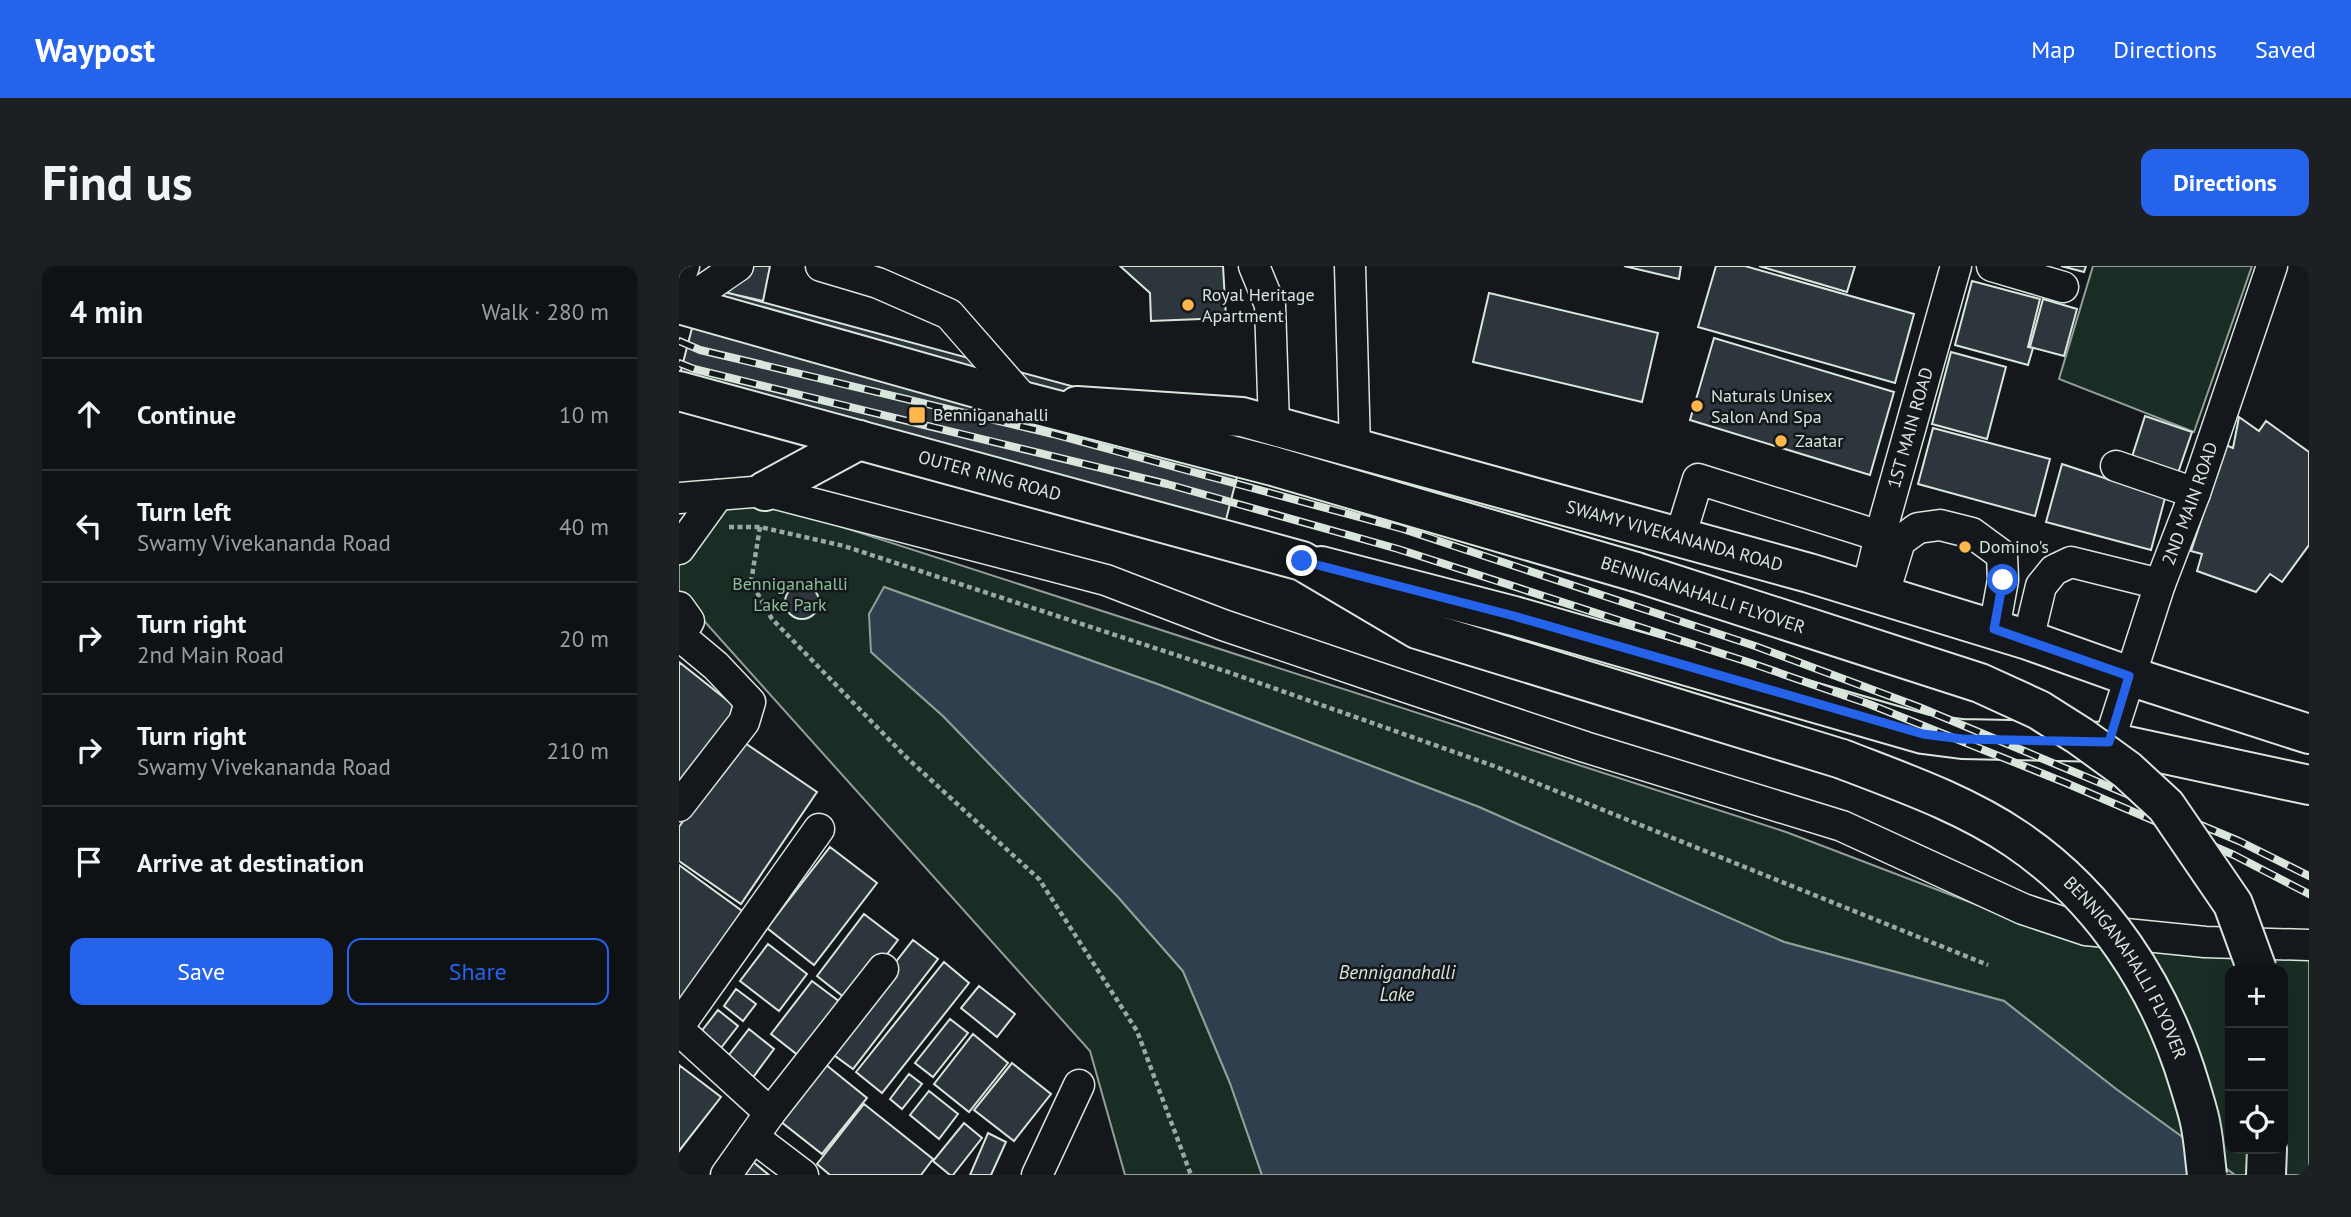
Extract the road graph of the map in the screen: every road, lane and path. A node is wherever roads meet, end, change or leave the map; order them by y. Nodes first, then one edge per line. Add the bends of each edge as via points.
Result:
1 (684, 266) edge
2 (738, 266) edge
3 (821, 266) edge
4 (1254, 266) edge
5 (1350, 266) edge
6 (1956, 266) edge
7 (1992, 266) edge
8 (2272, 266) edge
9 (2063, 288) dead end
10 (680, 296) edge
11 (679, 391) edge
12 (1026, 402) junction
13 (1274, 425) junction
14 (859, 440) junction
15 (1355, 449) junction
16 (2116, 466) dead end
17 (765, 491) junction
18 (2195, 494) junction
19 (717, 495) junction
20 (679, 498) edge
21 (1879, 536) junction
22 (1680, 537) junction
23 (679, 549) edge
24 (1302, 561) junction
25 (2160, 584) junction
26 (1876, 593) junction
27 (679, 607) edge
28 (2011, 634) junction
29 (679, 636) edge
30 (2129, 676) junction
31 (2309, 734) edge
32 (2109, 742) junction
33 (2309, 785) edge
34 (679, 806) edge
35 (819, 828) dead end
36 (2309, 945) edge
37 (1988, 965) dead end
38 (2255, 965) edge
39 (883, 969) dead end
40 (679, 1028) edge
41 (1079, 1085) dead end
42 (762, 1125) junction
43 (2267, 1154) edge
44 (726, 1175) edge
45 (803, 1175) edge
46 (1037, 1175) edge
47 (1191, 1175) edge
48 (2207, 1175) edge
49 (2266, 1175) edge

1 - 10 street
2 - 10 street
3 - 12 street via 878,283 949,313
4 - 13 street via 1270,305
5 - 15 street
6 - 21 street, 1ST MAIN ROAD
7 - 9 street
8 - 18 street, 2ND MAIN ROAD
10 - 12 main road
11 - 14 main road, OUTER RING ROAD
12 - 13 main road, SWAMY VIVEKANANDA ROAD via 1242,416
12 - 38 main road, BENNIGANAHALLI FLYOVER, bridge via 1273,466 1649,576 1980,683 2039,710 2127,770 2166,806 2233,904
13 - 15 main road, SWAMY VIVEKANANDA ROAD
14 - 17 main road
14 - 24 main road, OUTER RING ROAD
15 - 22 main road, SWAMY VIVEKANANDA ROAD
16 - 18 street
17 - 19 street
17 - 36 street via 1106,580 1422,693 1842,826 2023,909 2086,930 2206,942
18 - 25 street, 2ND MAIN ROAD
19 - 20 street
19 - 23 street
21 - 22 street via 1698,479
21 - 26 street, 1ST MAIN ROAD
22 - 26 main road, SWAMY VIVEKANANDA ROAD
24 - 32 main road via 1514,616 1923,734
24 - 48 main road, BENNIGANAHALLI FLYOVER, bridge via 1417,629 1842,759 1943,798 2016,839 2068,881 2113,931 2152,990 2181,1057 2201,1126
25 - 28 street via 2071,562 2054,570
25 - 30 street, 2ND MAIN ROAD
26 - 28 main road, SWAMY VIVEKANANDA ROAD
26 - 28 street via 1900,541 1917,528 1940,525 1972,533 2002,555
27 - 29 street via 689,621
28 - 30 main road, SWAMY VIVEKANANDA ROAD
29 - 34 street via 750,702 744,722
30 - 31 main road, SWAMY VIVEKANANDA ROAD
30 - 32 street, 2ND MAIN ROAD
32 - 33 main road
35 - 40 street
37 - 47 path via 1481,761 1231,673 844,547 760,527 751,582 772,619 905,757 1039,879 1137,1031
39 - 42 street
40 - 42 street
41 - 46 street
42 - 44 street
42 - 45 street
43 - 49 main road

